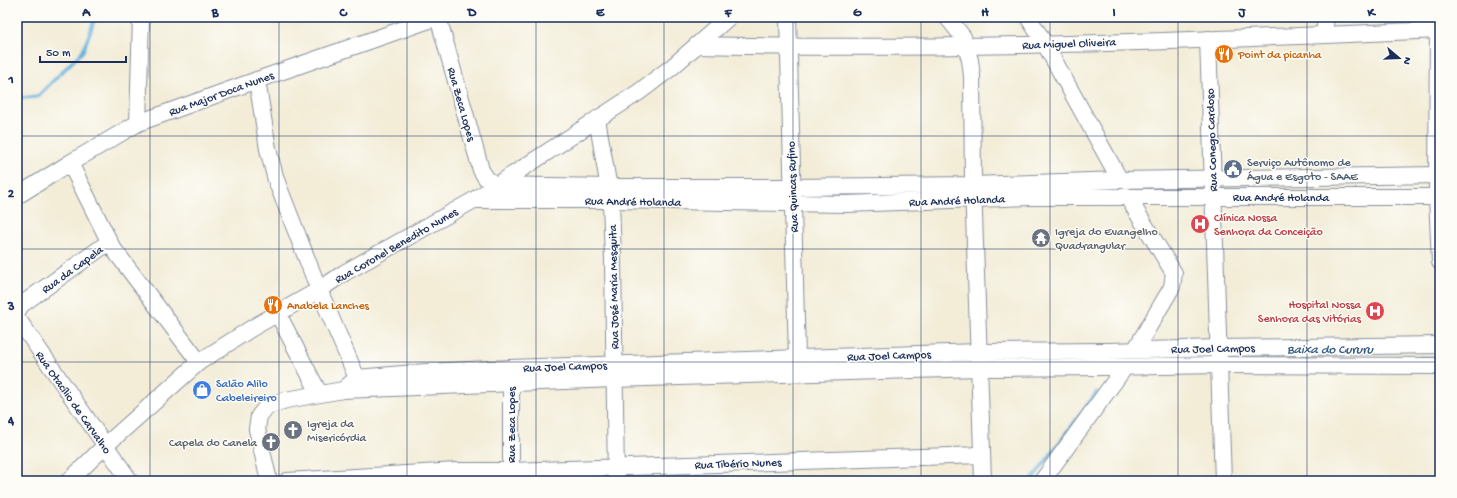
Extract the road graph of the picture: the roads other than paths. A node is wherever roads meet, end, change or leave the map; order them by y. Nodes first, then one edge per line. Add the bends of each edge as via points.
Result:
1 (141, 17) edge
2 (438, 17) edge
3 (729, 17) edge
4 (788, 17) edge
5 (947, 17) edge
6 (1028, 17) edge
7 (1326, 17) edge
8 (1439, 26) edge
9 (1324, 35) junction
10 (1208, 39) junction
11 (1045, 44) junction
12 (697, 45) junction
13 (966, 46) junction
14 (788, 47) junction
15 (256, 80) junction
16 (597, 119) junction
17 (138, 123) junction
18 (70, 163) junction
19 (1438, 176) edge
20 (1211, 179) junction
21 (1120, 180) junction
22 (495, 185) junction
23 (792, 187) junction
24 (973, 192) junction
25 (610, 194) junction
26 (17, 196) edge
27 (1127, 196) junction
28 (1212, 197) junction
29 (1438, 197) edge
30 (474, 200) junction
31 (793, 204) junction
32 (109, 242) junction
33 (1440, 262) edge
34 (319, 290) junction
35 (278, 314) junction
36 (18, 319) edge
37 (1440, 344) edge
38 (1219, 348) junction
39 (1135, 350) junction
40 (1108, 351) junction
41 (978, 352) junction
42 (797, 358) junction
43 (199, 362) junction
44 (1220, 365) junction
45 (1440, 366) edge
46 (1104, 367) junction
47 (1125, 367) junction
48 (978, 368) junction
49 (614, 372) junction
50 (511, 376) junction
51 (358, 384) junction
52 (319, 393) junction
53 (106, 445) junction
54 (981, 455) junction
55 (615, 474) edge
56 (510, 476) edge
57 (69, 481) edge
58 (130, 481) edge
59 (269, 481) edge
60 (287, 481) edge
61 (983, 481) edge
62 (1042, 481) edge
63 (1223, 481) edge

1 - 17 street
2 - 15 street, Rua Major Doca Nunes
2 - 22 street, Rua Zeca Lopes via 481,170
3 - 12 street, Rua Coronel Benedito Nunes
4 - 14 street, Rua Quincas Rufino
5 - 13 street via 963,37
6 - 11 street
7 - 9 street
8 - 9 street, Rua Miguel Oliveira
8 - 19 street
9 - 10 street, Rua Miguel Oliveira
10 - 11 street, Rua Miguel Oliveira
10 - 20 street, Rua Conego Cardoso
11 - 13 street, Rua Miguel Oliveira
11 - 21 street
12 - 14 street, Rua Miguel Oliveira
12 - 16 street, Rua Coronel Benedito Nunes via 639,92
13 - 14 street, Rua Miguel Oliveira
13 - 24 street via 972,76
14 - 23 street, Rua Quincas Rufino
15 - 17 street, Rua Major Doca Nunes
15 - 34 street via 276,180
16 - 22 street, Rua Coronel Benedito Nunes
16 - 25 street, Rua José Maria Mesquita
17 - 18 street, Rua Major Doca Nunes
18 - 26 street, Rua Major Doca Nunes
18 - 32 street
19 - 20 street, Rua André Holanda
19 - 29 street
20 - 21 street, Rua André Holanda
20 - 28 street, Rua Conego Cardoso
21 - 24 street, Rua André Holanda
22 - 25 street, Rua André Holanda
22 - 30 street, Rua Coronel Benedito Nunes
23 - 24 street, Rua André Holanda
23 - 25 street, Rua André Holanda
23 - 31 street, Rua Quincas Rufino
24 - 27 street, Rua André Holanda
24 - 31 street, Rua André Holanda via 846,204
24 - 41 street
25 - 30 street, Rua André Holanda
25 - 31 street, Rua André Holanda
25 - 49 street, Rua José Maria Mesquita
27 - 28 street, Rua André Holanda
27 - 39 street via 1174,273 1172,287
28 - 29 street, Rua André Holanda
28 - 38 street, Rua Conego Cardoso
29 - 33 street
30 - 34 street, Rua Coronel Benedito Nunes via 344,273
31 - 42 street, Rua Quincas Rufino
32 - 36 street, Rua da Capela via 21,305
32 - 43 street
34 - 35 street, Rua Coronel Benedito Nunes
34 - 51 street
35 - 43 street, Rua Coronel Benedito Nunes
35 - 52 street
36 - 53 street, Rua Otacílio de Carvalho
37 - 38 street, Rua Joel Campos
38 - 39 street, Rua Joel Campos
38 - 44 street, Rua Conego Cardoso
39 - 40 street, Rua Joel Campos
40 - 41 street, Rua Joel Campos
40 - 46 street
41 - 42 street, Rua Joel Campos
41 - 48 street
42 - 49 street, Rua Joel Campos
43 - 53 street, Rua Coronel Benedito Nunes
44 - 45 street, Rua Joel Campos
44 - 47 street, Rua Joel Campos
44 - 63 street, Rua Conego Cardoso
46 - 47 street, Rua Joel Campos
46 - 48 street, Rua Joel Campos
47 - 62 street
48 - 49 street, Rua Joel Campos
48 - 54 street
49 - 50 street, Rua Joel Campos
49 - 55 street, Rua José Maria Mesquita
50 - 51 street, Rua Joel Campos via 420,373
50 - 56 street, Rua Zeca Lopes
51 - 52 street via 343,390
52 - 59 street via 267,406 259,416 257,429
53 - 57 street, Rua Coronel Benedito Nunes
53 - 58 street, Rua Otacílio de Carvalho
54 - 55 street, Rua Tibério Nunes
54 - 61 street
55 - 56 street, Rua Tibério Nunes
56 - 60 street, Rua Tibério Nunes via 457,471

